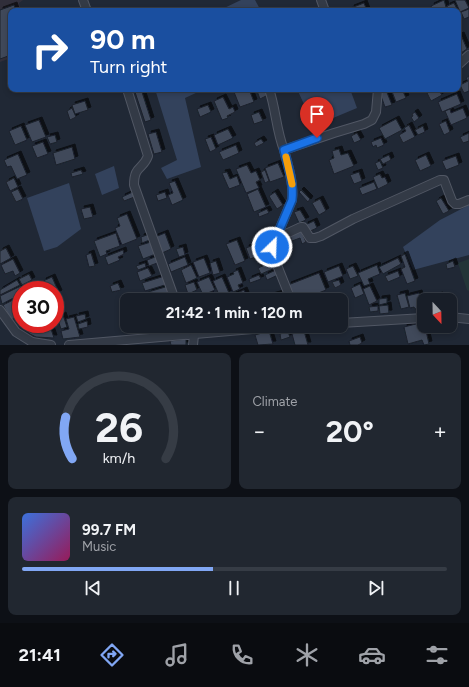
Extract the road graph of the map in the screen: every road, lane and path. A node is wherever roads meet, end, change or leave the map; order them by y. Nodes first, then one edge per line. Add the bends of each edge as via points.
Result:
1 (469, 55) edge
2 (461, 62) edge
3 (128, 92) edge
4 (271, 92) edge
5 (378, 92) edge
6 (284, 150) junction
7 (469, 200) edge
8 (275, 239) junction
9 (173, 293) edge
10 (288, 293) edge
11 (0, 310) edge
12 (417, 318) edge
13 (457, 318) edge
14 (469, 319) edge
15 (348, 323) edge
16 (212, 333) edge
17 (191, 335) junction
18 (33, 343) edge
19 (51, 345) edge
20 (69, 345) edge
21 (193, 345) edge

1 - 2 street
3 - 9 street via 148,156 136,171 134,185
4 - 6 street
5 - 6 street via 376,112 372,120
6 - 8 street via 293,191 292,200
7 - 8 street via 455,204 444,180 440,180 321,236 310,238 301,227
8 - 10 street via 273,255
11 - 18 street via 16,332
12 - 15 street
13 - 14 street
16 - 17 street
17 - 20 street
17 - 21 street
18 - 19 street

